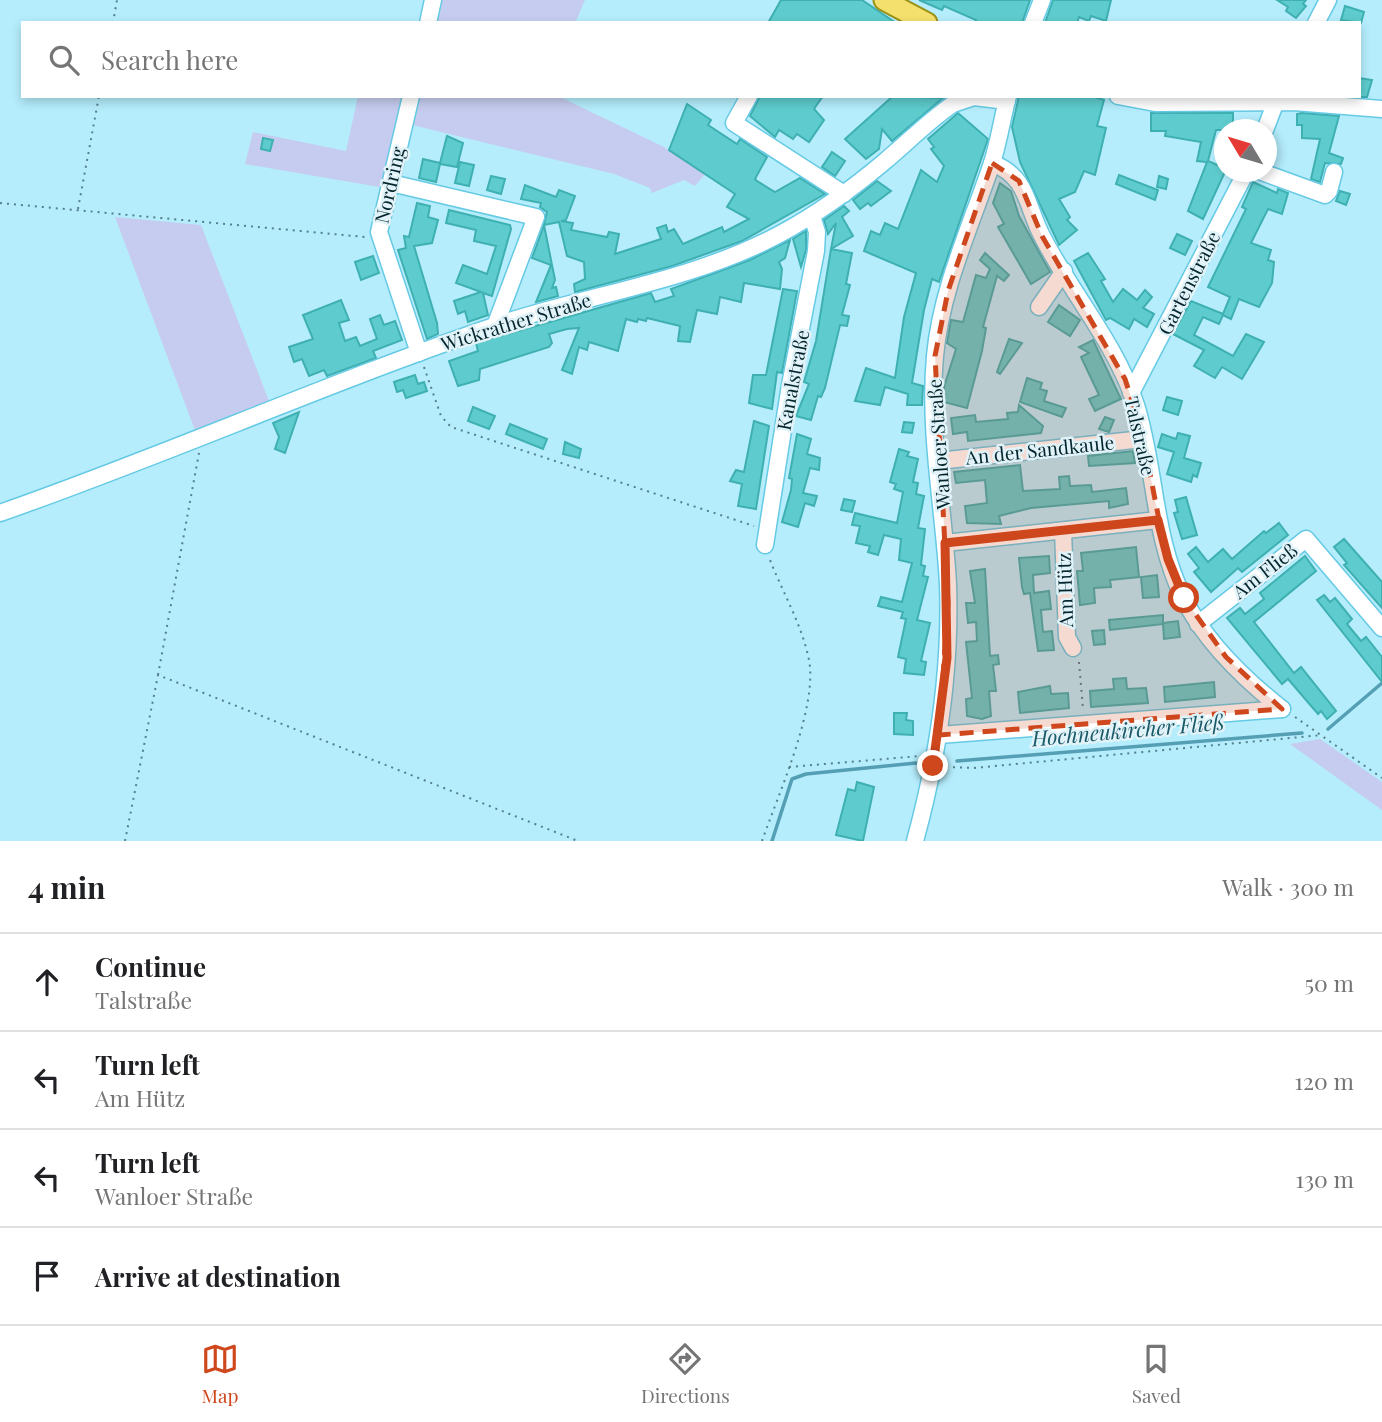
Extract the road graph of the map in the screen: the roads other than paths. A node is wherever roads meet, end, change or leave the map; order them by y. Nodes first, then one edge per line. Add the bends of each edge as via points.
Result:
1 (433, 0) edge
2 (884, 0) edge
3 (1042, 0) edge
4 (1328, 0) edge
5 (428, 21) edge
6 (923, 21) edge
7 (1034, 21) edge
8 (1317, 21) edge
9 (411, 98) edge
10 (748, 98) edge
11 (971, 98) edge
12 (1129, 98) edge
13 (1007, 99) edge
14 (1278, 99) edge
15 (1382, 109) edge
16 (1270, 119) edge
17 (992, 163) junction
18 (1334, 172) dead end
19 (1277, 177) edge
20 (1241, 182) edge
21 (391, 183) junction
22 (844, 194) junction
23 (812, 216) junction
24 (1064, 271) junction
25 (1039, 307) dead end
26 (495, 326) junction
27 (419, 353) junction
28 (1131, 393) junction
29 (1143, 439) junction
30 (938, 461) junction
31 (0, 513) edge
32 (1158, 520) junction
33 (1062, 531) junction
34 (765, 537) road end
35 (945, 543) junction
36 (1198, 624) junction
37 (1382, 628) edge
38 (1073, 648) road end
39 (939, 735) junction
40 (915, 841) edge

1 - 5 street
2 - 6 main road
3 - 7 street
4 - 8 street
9 - 21 street, Nordring
10 - 22 street via 734,123
11 - 22 street, Wickrather Straße via 953,104
12 - 14 street via 1155,103
13 - 17 street, Wanloer Straße
14 - 15 street
14 - 16 street
17 - 24 street, Talstraße via 1018,179 1042,236
17 - 30 street, Wanloer Straße via 938,332 933,387
18 - 19 street via 1325,195
20 - 28 street, Gartenstraße
21 - 26 street via 536,217
21 - 27 street, Nordring via 380,239
22 - 23 street, Wickrather Straße
23 - 26 street, Wickrather Straße via 716,263
23 - 34 street, Kanalstraße via 816,251
24 - 25 street
24 - 28 street, Talstraße
26 - 27 street, Wickrather Straße
27 - 31 street, Wickrather Straße
28 - 29 street, Talstraße
29 - 30 street, An der Sandkaule
29 - 32 street, Talstraße
30 - 35 street, Wanloer Straße
32 - 33 street, Am Hütz
32 - 36 street, Talstraße via 1172,573
33 - 35 street, Am Hütz
33 - 38 street, Am Hütz via 1067,636
35 - 39 street, Wanloer Straße via 947,658
36 - 37 street, Am Fließ via 1306,539
36 - 39 street, Talstraße via 1282,709
39 - 40 street, Wanloer Straße via 940,761

